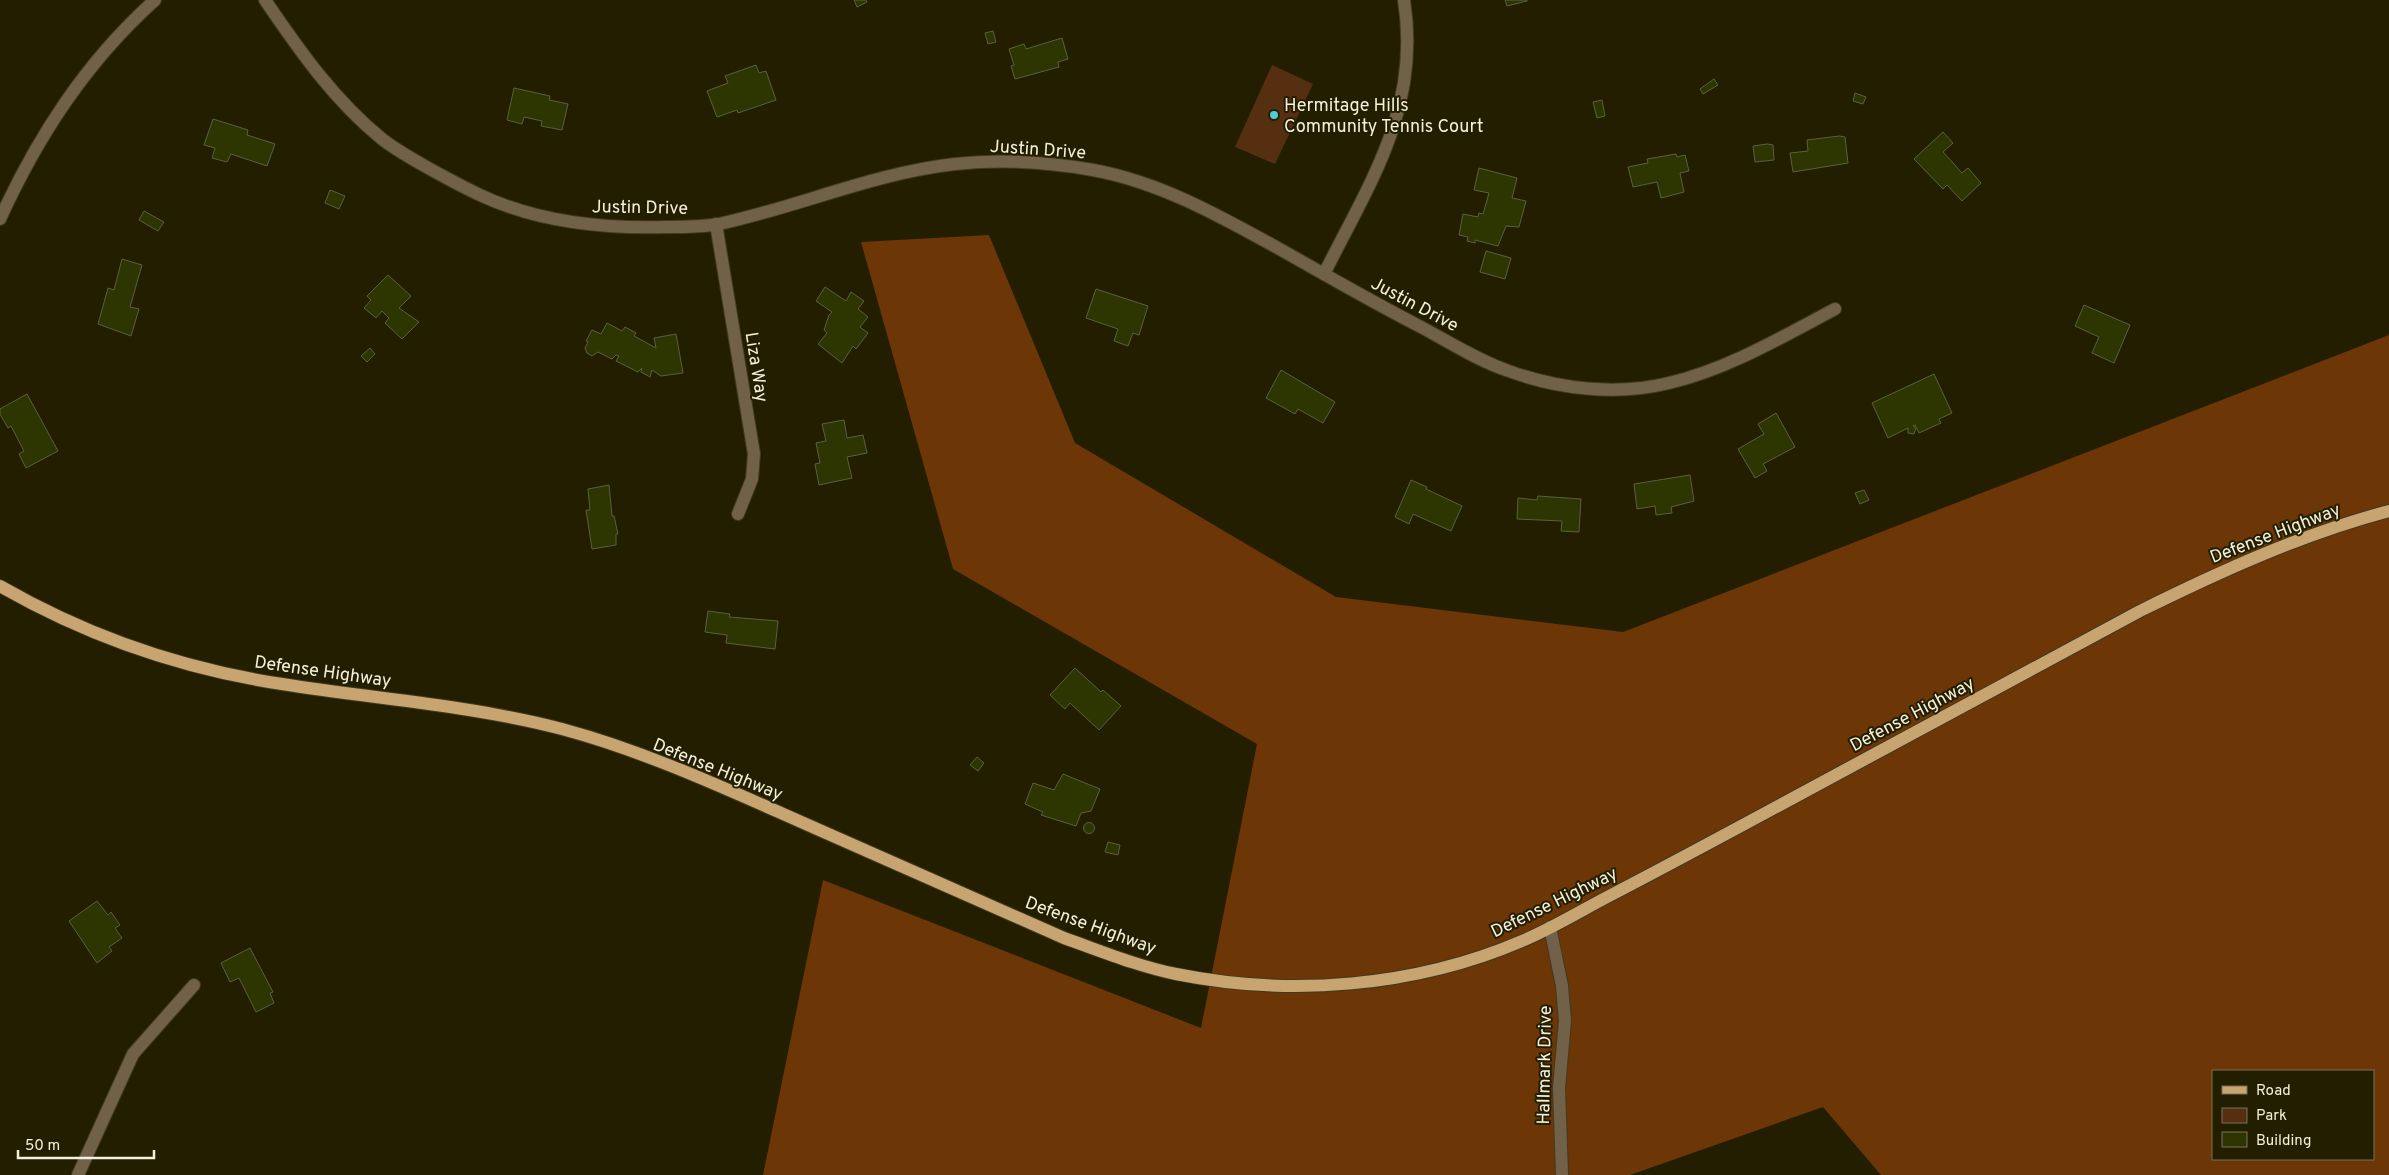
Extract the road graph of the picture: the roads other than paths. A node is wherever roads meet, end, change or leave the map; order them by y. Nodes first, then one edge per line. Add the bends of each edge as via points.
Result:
1 (155, 0) edge
2 (265, 0) edge
3 (1404, 0) edge
4 (0, 219) edge
5 (716, 224) junction
6 (1324, 274) junction
7 (1835, 309) dead end
8 (2389, 511) edge
9 (738, 514) dead end
10 (0, 586) edge
11 (1550, 927) junction
12 (194, 986) dead end
13 (78, 1175) edge
14 (1562, 1175) edge

1 - 4 street via 124,28 73,90 22,171
2 - 5 street, Justin Drive via 304,57 360,119 411,159 482,197 536,214 584,223 635,228
3 - 6 street via 1408,48 1404,91 1396,122 1384,155
5 - 6 street, Justin Drive via 906,173 953,164 1001,161 1052,164 1096,171 1177,195
5 - 9 street, Liza Way via 754,454 752,479
6 - 7 street, Justin Drive via 1505,370 1589,389 1631,389 1699,375 1755,351
8 - 11 main road, Defense Highway via 2262,553 2192,585
10 - 11 main road, Defense Highway via 34,606 116,641 215,671 281,684 476,710 564,730 624,749 707,781 1064,938 1174,973 1266,985 1355,982 1460,962 1522,941
11 - 14 street, Hallmark Drive via 1562,986 1565,1021 1558,1088
12 - 13 street via 133,1054

